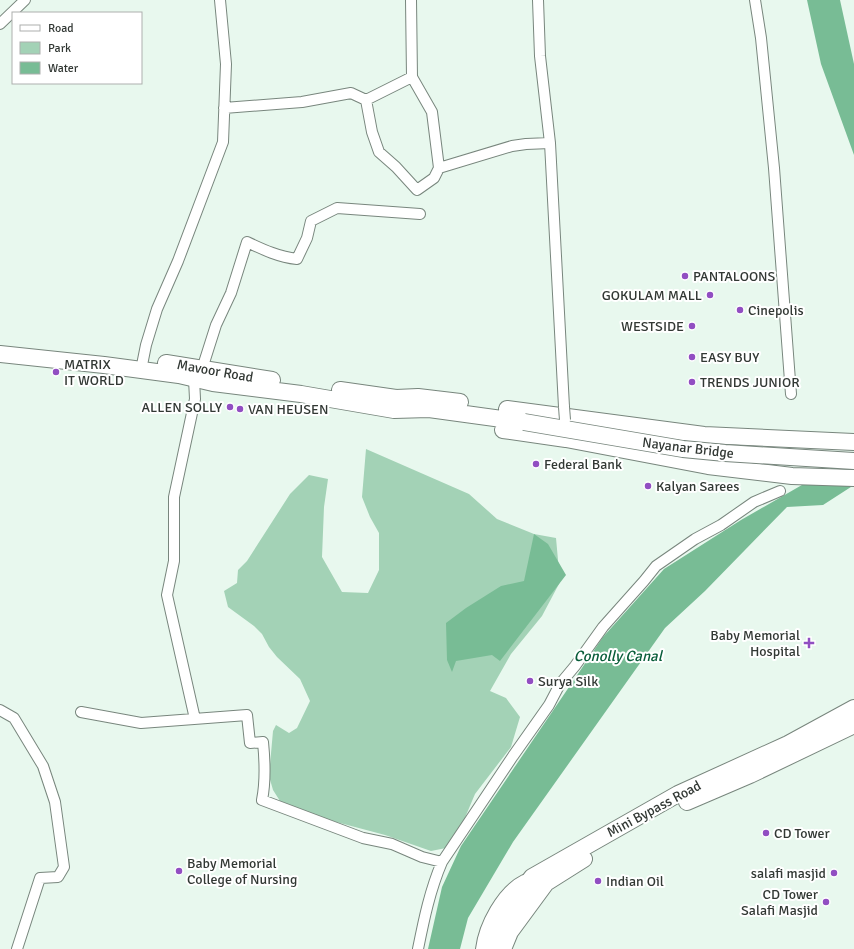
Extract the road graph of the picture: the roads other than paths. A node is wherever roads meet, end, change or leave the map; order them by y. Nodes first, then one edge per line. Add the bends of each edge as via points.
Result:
1 (25, 0) edge
2 (220, 0) edge
3 (411, 0) edge
4 (538, 0) edge
5 (755, 0) edge
6 (12, 12) edge
7 (12, 12) edge
8 (0, 24) edge
9 (412, 77) junction
10 (366, 100) junction
11 (224, 108) junction
12 (550, 143) junction
13 (439, 168) junction
14 (420, 214) dead end
15 (0, 343) edge
16 (0, 354) edge
17 (142, 365) junction
18 (198, 374) junction
19 (791, 394) dead end
20 (395, 404) junction
21 (524, 422) joint
22 (565, 422) dead end
23 (764, 438) junction
24 (854, 442) edge
25 (854, 461) edge
26 (757, 472) junction
27 (854, 478) edge
28 (780, 491) dead end
29 (854, 708) edge
30 (0, 710) edge
31 (81, 712) dead end
32 (195, 719) junction
33 (848, 723) edge
34 (580, 855) junction
35 (442, 862) junction
36 (532, 877) junction
37 (17, 949) edge
38 (418, 949) edge
39 (481, 949) edge
40 (488, 949) edge
41 (503, 949) edge

1 - 7 street
2 - 11 street via 226,64
3 - 9 street
4 - 12 street via 540,56
5 - 19 street via 774,168
6 - 8 street
9 - 10 street
9 - 13 street via 432,112
10 - 11 street via 350,93 302,102
10 - 13 street via 378,152 418,190 434,178
11 - 17 street via 223,142 157,309
12 - 13 street via 512,146
12 - 22 street, bridge
14 - 18 street via 337,208 311,221 307,238 297,259 269,253 247,242 231,293
15 - 17 main road, Mavoor Road
16 - 17 main road, Mavoor Road
17 - 18 main road, Mavoor Road
18 - 20 main road, Mavoor Road via 302,383
18 - 32 street via 174,497 174,561 167,595
20 - 21 main road, Mavoor Road
20 - 23 main road via 428,397 581,420 704,435
20 - 26 main road via 437,421
21 - 25 main road, Nayanar Bridge, bridge via 683,449
23 - 24 main road
23 - 26 main road via 753,444 745,456 748,465
26 - 27 main road
28 - 35 street via 754,502 656,566 603,627 560,684 526,740
29 - 33 main road, Mini Bypass Road
30 - 37 street via 14,718 43,766 55,802 64,867 58,877 40,878
31 - 32 street via 141,724
32 - 35 street via 247,715 250,743 263,742 265,784 262,800 363,838 392,844 422,857
33 - 34 main road, Mini Bypass Road via 788,744 678,794
34 - 36 main road, Mini Bypass Road
34 - 41 main road, Mini Bypass Road via 546,883 510,932
35 - 38 street via 425,914
36 - 39 street via 519,883 502,899 483,937
36 - 40 main road, Mini Bypass Road via 509,907

